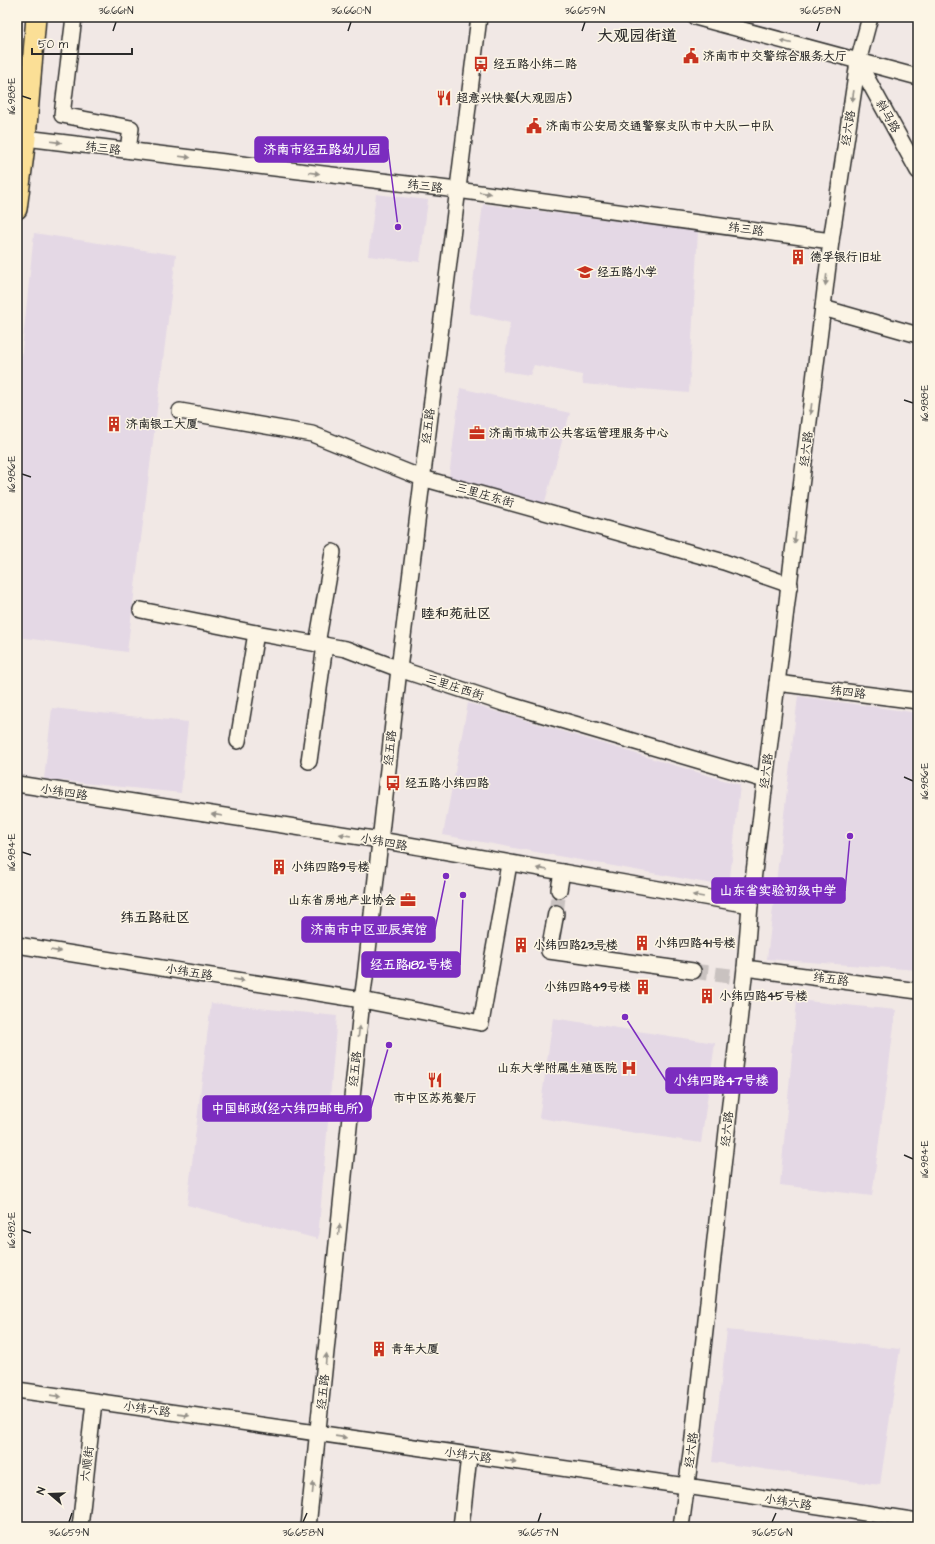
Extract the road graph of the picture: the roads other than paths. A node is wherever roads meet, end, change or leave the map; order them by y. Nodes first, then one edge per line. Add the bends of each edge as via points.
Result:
1 (36, 17) edge
2 (74, 17) edge
3 (479, 17) edge
4 (695, 17) edge
5 (870, 17) edge
6 (858, 62) junction
7 (918, 77) edge
8 (21, 138) edge
9 (128, 150) junction
10 (918, 171) edge
11 (457, 190) junction
12 (17, 209) edge
13 (831, 241) junction
14 (823, 308) junction
15 (918, 335) edge
16 (180, 411) dead end
17 (422, 478) junction
18 (333, 552) dead end
19 (790, 585) junction
20 (141, 610) dead end
21 (256, 633) junction
22 (321, 645) junction
23 (398, 669) junction
24 (777, 683) junction
25 (918, 701) edge
26 (238, 741) dead end
27 (309, 761) dead end
28 (765, 780) junction
29 (17, 784) edge
30 (380, 840) junction
31 (509, 864) junction
32 (562, 872) junction
33 (560, 890) tunnel mouth
34 (750, 905) junction
35 (556, 913) tunnel mouth
36 (17, 945) edge
37 (693, 970) tunnel mouth
38 (739, 974) junction
39 (918, 990) edge
40 (362, 1000) junction
41 (17, 1390) edge
42 (94, 1402) junction
43 (319, 1434) junction
44 (470, 1456) junction
45 (686, 1486) junction
46 (918, 1521) edge
47 (80, 1527) edge
48 (308, 1527) edge
49 (461, 1527) edge
50 (680, 1527) edge

1 - 8 main road
2 - 9 street via 62,115 131,128
3 - 11 street, 经五路
6 -> 4 street
5 - 6 street, 经六路
6 - 7 street
6 - 10 street, 斜马路
6 -> 13 street, 经六路
8 -> 9 street, 纬三路
8 - 12 main road
9 -> 11 street, 纬三路
11 -> 13 street, 纬三路
11 - 17 street, 经五路
13 -> 14 street, 经六路
14 - 15 street
14 -> 19 street, 经六路
16 - 17 street, 三里庄东街 via 312,434
17 - 19 street, 三里庄东街 via 724,562
17 - 23 street, 经五路
18 - 22 street
19 - 24 street, 经六路
20 - 21 street, 三里庄西街
21 - 22 street, 三里庄西街
21 - 26 street
22 - 23 street, 三里庄西街 via 346,649
22 - 27 street
23 - 28 street, 三里庄西街 via 503,703
23 - 30 street, 经五路
24 - 25 street, 纬四路
24 - 28 street, 经六路
28 - 34 street, 经六路
30 -> 29 street, 小纬四路
30 - 31 street, 小纬四路
30 - 40 street, 经五路
32 -> 31 street, 小纬四路
31 - 40 street, 小纬五路 via 481,1023
32 - 33 street
34 -> 32 street, 小纬四路
34 - 38 street, 经六路
35 - 37 street via 550,951
36 -> 40 street, 小纬五路
38 - 39 street, 纬五路
38 - 45 street, 经六路 via 693,1438
43 -> 40 street, 经五路
41 -> 42 street, 小纬六路
42 -> 43 street, 小纬六路
42 - 47 street, 六顺街
43 -> 44 street, 小纬六路
48 -> 43 street, 经五路
44 -> 45 street, 小纬六路
44 - 49 street
45 - 46 street, 小纬六路
45 - 50 street, 经六路

